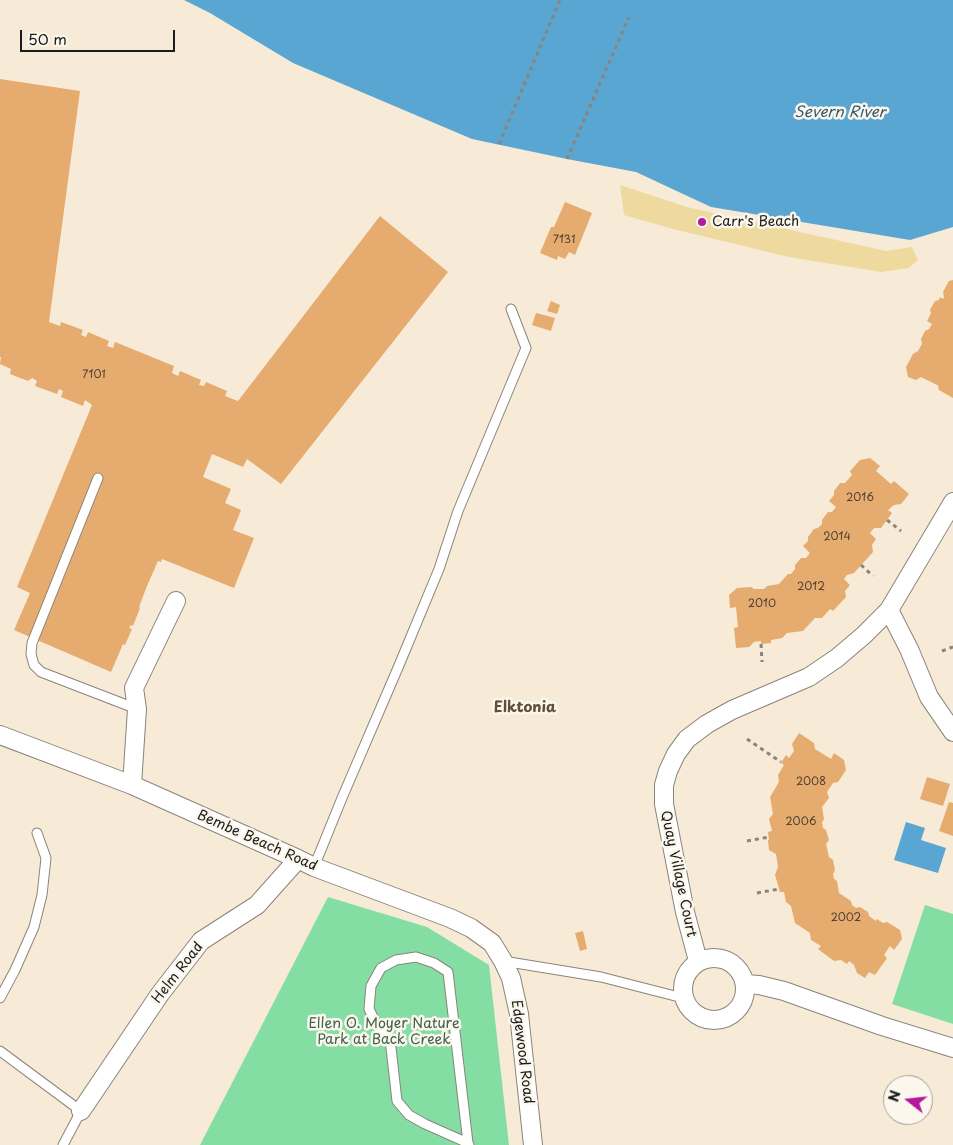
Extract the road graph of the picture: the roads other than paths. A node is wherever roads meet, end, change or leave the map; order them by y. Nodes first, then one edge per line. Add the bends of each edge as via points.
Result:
1 (511, 309) dead end
2 (98, 478) dead end
3 (953, 502) edge
4 (176, 601) dead end
5 (889, 610) junction
6 (137, 709) junction
7 (953, 732) edge
8 (0, 736) edge
9 (132, 785) junction
10 (37, 833) dead end
11 (298, 859) junction
12 (314, 867) junction
13 (504, 961) junction
14 (698, 961) junction
15 (745, 984) junction
16 (0, 998) edge
17 (683, 998) junction
18 (953, 1048) edge
19 (0, 1051) edge
20 (82, 1111) junction
21 (468, 1144) edge
22 (63, 1145) edge
23 (533, 1145) edge

1 - 12 lane via 526,348 458,511 436,578
2 - 6 lane via 32,643 31,654 34,665 41,672
3 - 5 street, Quay Village Court
4 - 6 street via 134,688
5 - 7 street via 929,696
5 - 14 street, Quay Village Court via 837,658 808,677 707,724 686,739 676,754 664,785 664,804
6 - 9 street
8 - 9 street, Bembe Beach Road
9 - 11 street, Bembe Beach Road
10 - 16 lane via 46,858 42,895 34,927
11 - 12 street, Bembe Beach Road
11 - 20 street, Helm Road via 257,905 200,941 160,994
12 - 13 street, Bembe Beach Road via 471,928 492,943
13 - 17 lane via 601,977
13 - 23 street, Edgewood Road via 519,1014
14 - 15 street via 713,957 728,960 740,970
14 - 17 street via 688,970 682,984
15 - 17 street via 745,996 740,1007 720,1020 697,1016
15 - 18 street via 784,991
19 - 20 lane
20 - 22 lane
21 - 21 lane via 448,972 416,957 396,960 381,968 370,986 369,1009 377,1025 390,1039 397,1101 409,1115

